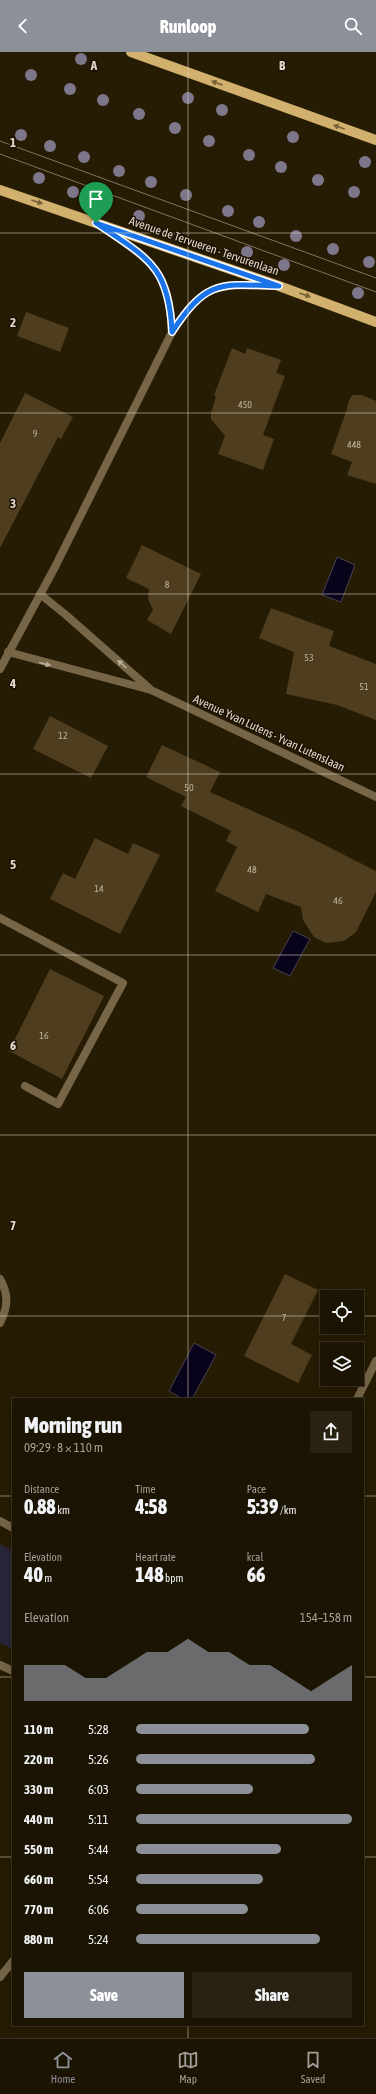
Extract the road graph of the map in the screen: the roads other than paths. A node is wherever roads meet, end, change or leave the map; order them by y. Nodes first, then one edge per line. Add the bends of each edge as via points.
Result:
1 (131, 52) edge
2 (376, 140) edge
3 (0, 190) edge
4 (96, 223) junction
5 (279, 286) junction
6 (376, 322) edge
7 (172, 332) junction
8 (40, 594) junction
9 (8, 652) junction
10 (0, 668) edge
11 (151, 690) junction
12 (376, 797) edge
13 (0, 918) edge
14 (25, 1086) dead end
15 (0, 1279) edge
16 (0, 1323) edge
17 (376, 1361) edge
18 (358, 1398) edge
19 (0, 1521) edge
20 (12, 1527) edge
21 (0, 1665) edge
22 (12, 1671) edge
23 (12, 1962) edge
24 (0, 1978) edge

2 -> 1 main road
3 -> 4 main road, Avenue de Tervueren - Tervurenlaan
4 - 5 main road, Avenue de Tervueren - Tervurenlaan
4 - 7 street via 144,256 158,272 167,293
5 -> 6 main road, Avenue de Tervueren - Tervurenlaan
5 - 7 street via 229,285 205,292 188,308
7 - 8 street
8 - 9 street
11 -> 8 street, Avenue Yvan Lutens - Yvan Lutenslaan
9 - 10 street
9 -> 11 street, Avenue Yvan Lutens - Yvan Lutenslaan
11 - 12 street, Avenue Yvan Lutens - Yvan Lutenslaan
13 - 14 street via 123,983 58,1104
15 - 16 street via 8,1301
17 - 18 street
19 - 20 street
21 - 22 street
23 - 24 street

